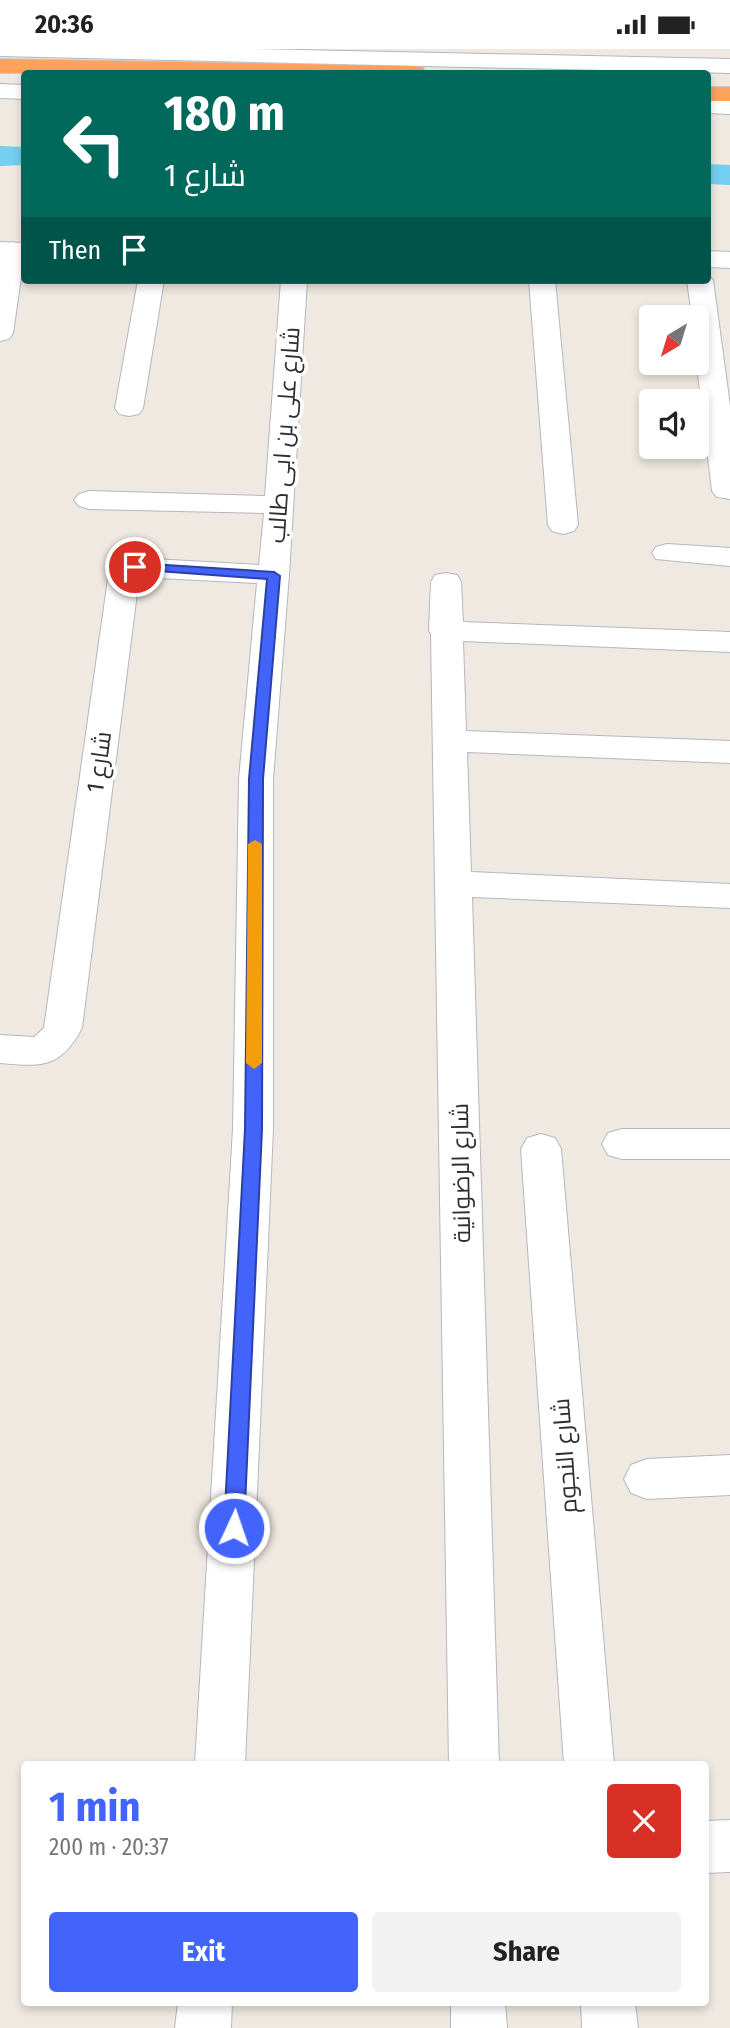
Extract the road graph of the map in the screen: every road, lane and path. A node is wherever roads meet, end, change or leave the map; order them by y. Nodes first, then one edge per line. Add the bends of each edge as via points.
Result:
1 (0, 50) edge
2 (730, 66) edge
3 (0, 67) edge
4 (204, 70) edge
5 (0, 81) edge
6 (21, 81) edge
7 (711, 81) edge
8 (730, 81) edge
9 (0, 91) edge
10 (21, 92) edge
11 (711, 94) edge
12 (730, 95) edge
13 (711, 106) edge
14 (730, 107) edge
15 (13, 250) edge
16 (711, 259) edge
17 (730, 260) edge
18 (150, 284) edge
19 (294, 284) edge
20 (542, 284) edge
21 (701, 284) edge
22 (0, 333) edge
23 (129, 408) dead end
24 (727, 491) dead end
25 (89, 500) dead end
26 (279, 505) junction
27 (564, 525) dead end
28 (667, 553) dead end
29 (730, 557) edge
30 (274, 576) junction
31 (446, 582) dead end
32 (445, 631) junction
33 (730, 642) edge
34 (452, 741) junction
35 (730, 752) edge
36 (455, 884) junction
37 (730, 896) edge
38 (0, 1049) edge
39 (730, 1144) edge
40 (622, 1145) dead end
41 (541, 1149) dead end
42 (730, 1475) edge
43 (647, 1479) dead end
44 (220, 1761) edge
45 (474, 1761) edge
46 (589, 1761) edge
47 (730, 1846) edge
48 (709, 1847) edge
49 (205, 2006) edge
50 (478, 2006) edge
51 (608, 2006) edge
52 (203, 2028) edge
53 (479, 2028) edge
54 (610, 2028) edge

1 - 2 street
3 - 4 highway
5 - 6 highway
7 - 8 highway
9 - 10 street
11 - 12 highway
13 - 14 street
15 - 22 street
16 - 17 street
18 - 23 street
19 - 26 street, شارع على بن ابى طالب
20 - 27 street
21 - 24 street
25 - 26 street
26 - 30 street, شارع على بن ابى طالب
28 - 29 street
30 - 38 street, شارع 1 via 135,567 124,572 63,1027 57,1041 46,1049
30 - 44 street, شارع على بن ابى طالب via 256,779 253,1129
31 - 32 street, شارع الرضوانية
32 - 33 street
32 - 34 street, شارع الرضوانية
34 - 35 street
34 - 36 street, شارع الرضوانية
36 - 37 street
36 - 45 street, شارع الرضوانية
39 - 40 street
41 - 46 street, شارع النجوم
42 - 43 street
47 - 48 street
49 - 52 street
50 - 53 street
51 - 54 street

